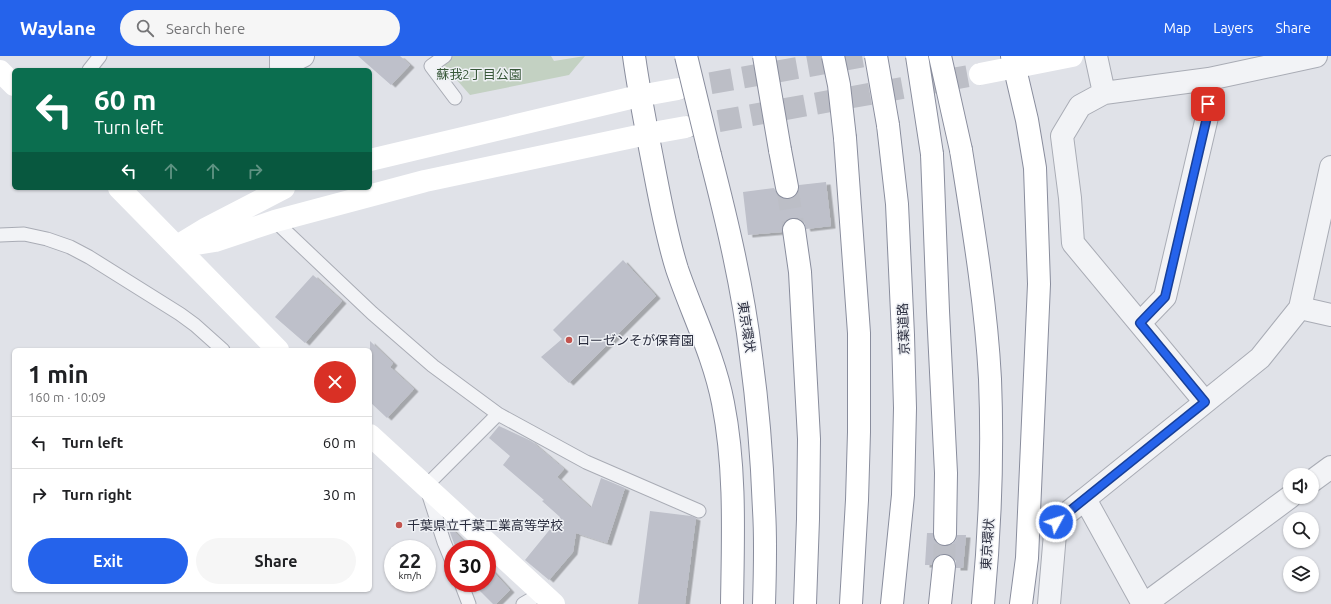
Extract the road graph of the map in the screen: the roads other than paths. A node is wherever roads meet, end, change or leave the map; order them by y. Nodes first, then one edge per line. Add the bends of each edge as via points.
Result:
1 (100, 56) edge
2 (303, 56) edge
3 (445, 56) edge
4 (634, 56) edge
5 (686, 56) edge
6 (764, 56) edge
7 (833, 56) edge
8 (876, 56) edge
9 (917, 56) edge
10 (940, 56) edge
11 (1072, 56) edge
12 (1096, 56) edge
13 (1316, 56) edge
14 (282, 62) edge
15 (1014, 62) edge
16 (91, 68) edge
17 (0, 71) edge
18 (980, 74) tunnel mouth
19 (1209, 79) junction
20 (12, 83) edge
21 (678, 89) tunnel mouth
22 (1104, 93) junction
23 (639, 96) junction
24 (455, 98) dead end
25 (686, 128) tunnel mouth
26 (647, 134) junction
27 (372, 160) edge
28 (1331, 167) edge
29 (787, 187) tunnel mouth
30 (121, 190) edge
31 (280, 190) edge
32 (275, 221) junction
33 (794, 230) tunnel mouth
34 (0, 235) edge
35 (177, 247) junction
36 (1300, 308) junction
37 (1331, 315) edge
38 (1140, 323) junction
39 (221, 348) edge
40 (276, 348) edge
41 (1205, 402) junction
42 (498, 414) junction
43 (372, 437) edge
44 (1331, 467) edge
45 (1319, 476) edge
46 (426, 486) junction
47 (1085, 499) junction
48 (1283, 502) edge
49 (699, 510) dead end
50 (945, 534) tunnel mouth
51 (444, 542) edge
52 (944, 566) tunnel mouth
53 (464, 592) edge
54 (548, 599) edge
55 (469, 604) edge
56 (523, 604) edge
57 (732, 604) edge
58 (764, 604) edge
59 (806, 604) edge
60 (851, 604) edge
61 (892, 604) edge
62 (940, 604) edge
63 (983, 604) edge
64 (1021, 604) edge
65 (1049, 604) edge
66 (1144, 604) edge

1 - 16 lane
2 - 14 street
3 - 24 lane via 431,66
4 - 23 main road
5 - 58 main road, 東京環状, bridge via 727,221 751,356 764,511
6 - 29 main road, bridge
7 - 60 main road, bridge via 845,138 859,333 857,500
8 - 61 main road, 京葉道路, bridge via 888,125 897,204 903,335 903,495
9 - 50 main road, bridge via 932,154 946,473
10 - 63 main road, 東京環状, bridge via 961,150 976,242 990,379 990,515
11 - 15 main road
12 - 22 street
13 - 19 street
15 - 18 main road
15 - 64 main road via 1035,168 1039,284 1027,558
17 - 20 main road
19 - 22 street
19 - 38 street via 1207,117 1165,297
21 - 23 main road
22 - 38 street via 1080,106 1062,136 1073,243
23 - 26 main road
23 - 27 main road
25 - 26 main road
26 - 32 main road via 425,181
26 - 57 main road via 665,228 713,363 723,402 734,493
28 - 36 street
30 - 35 main road
31 - 35 main road via 207,228
32 - 35 main road via 215,241
32 - 42 lane via 372,313 433,366
33 - 59 main road via 800,272 809,439
34 - 39 lane via 24,234 70,247 180,314
35 - 40 main road
36 - 37 street
36 - 41 street via 1260,358
38 - 41 street
41 - 47 street
42 - 46 lane
42 - 49 lane via 586,462
43 - 46 main road
44 - 45 street
46 - 51 lane
46 - 54 main road
47 - 65 street via 1056,522
47 - 66 street
48 - 66 street
52 - 62 main road
53 - 55 lane
54 - 56 lane

